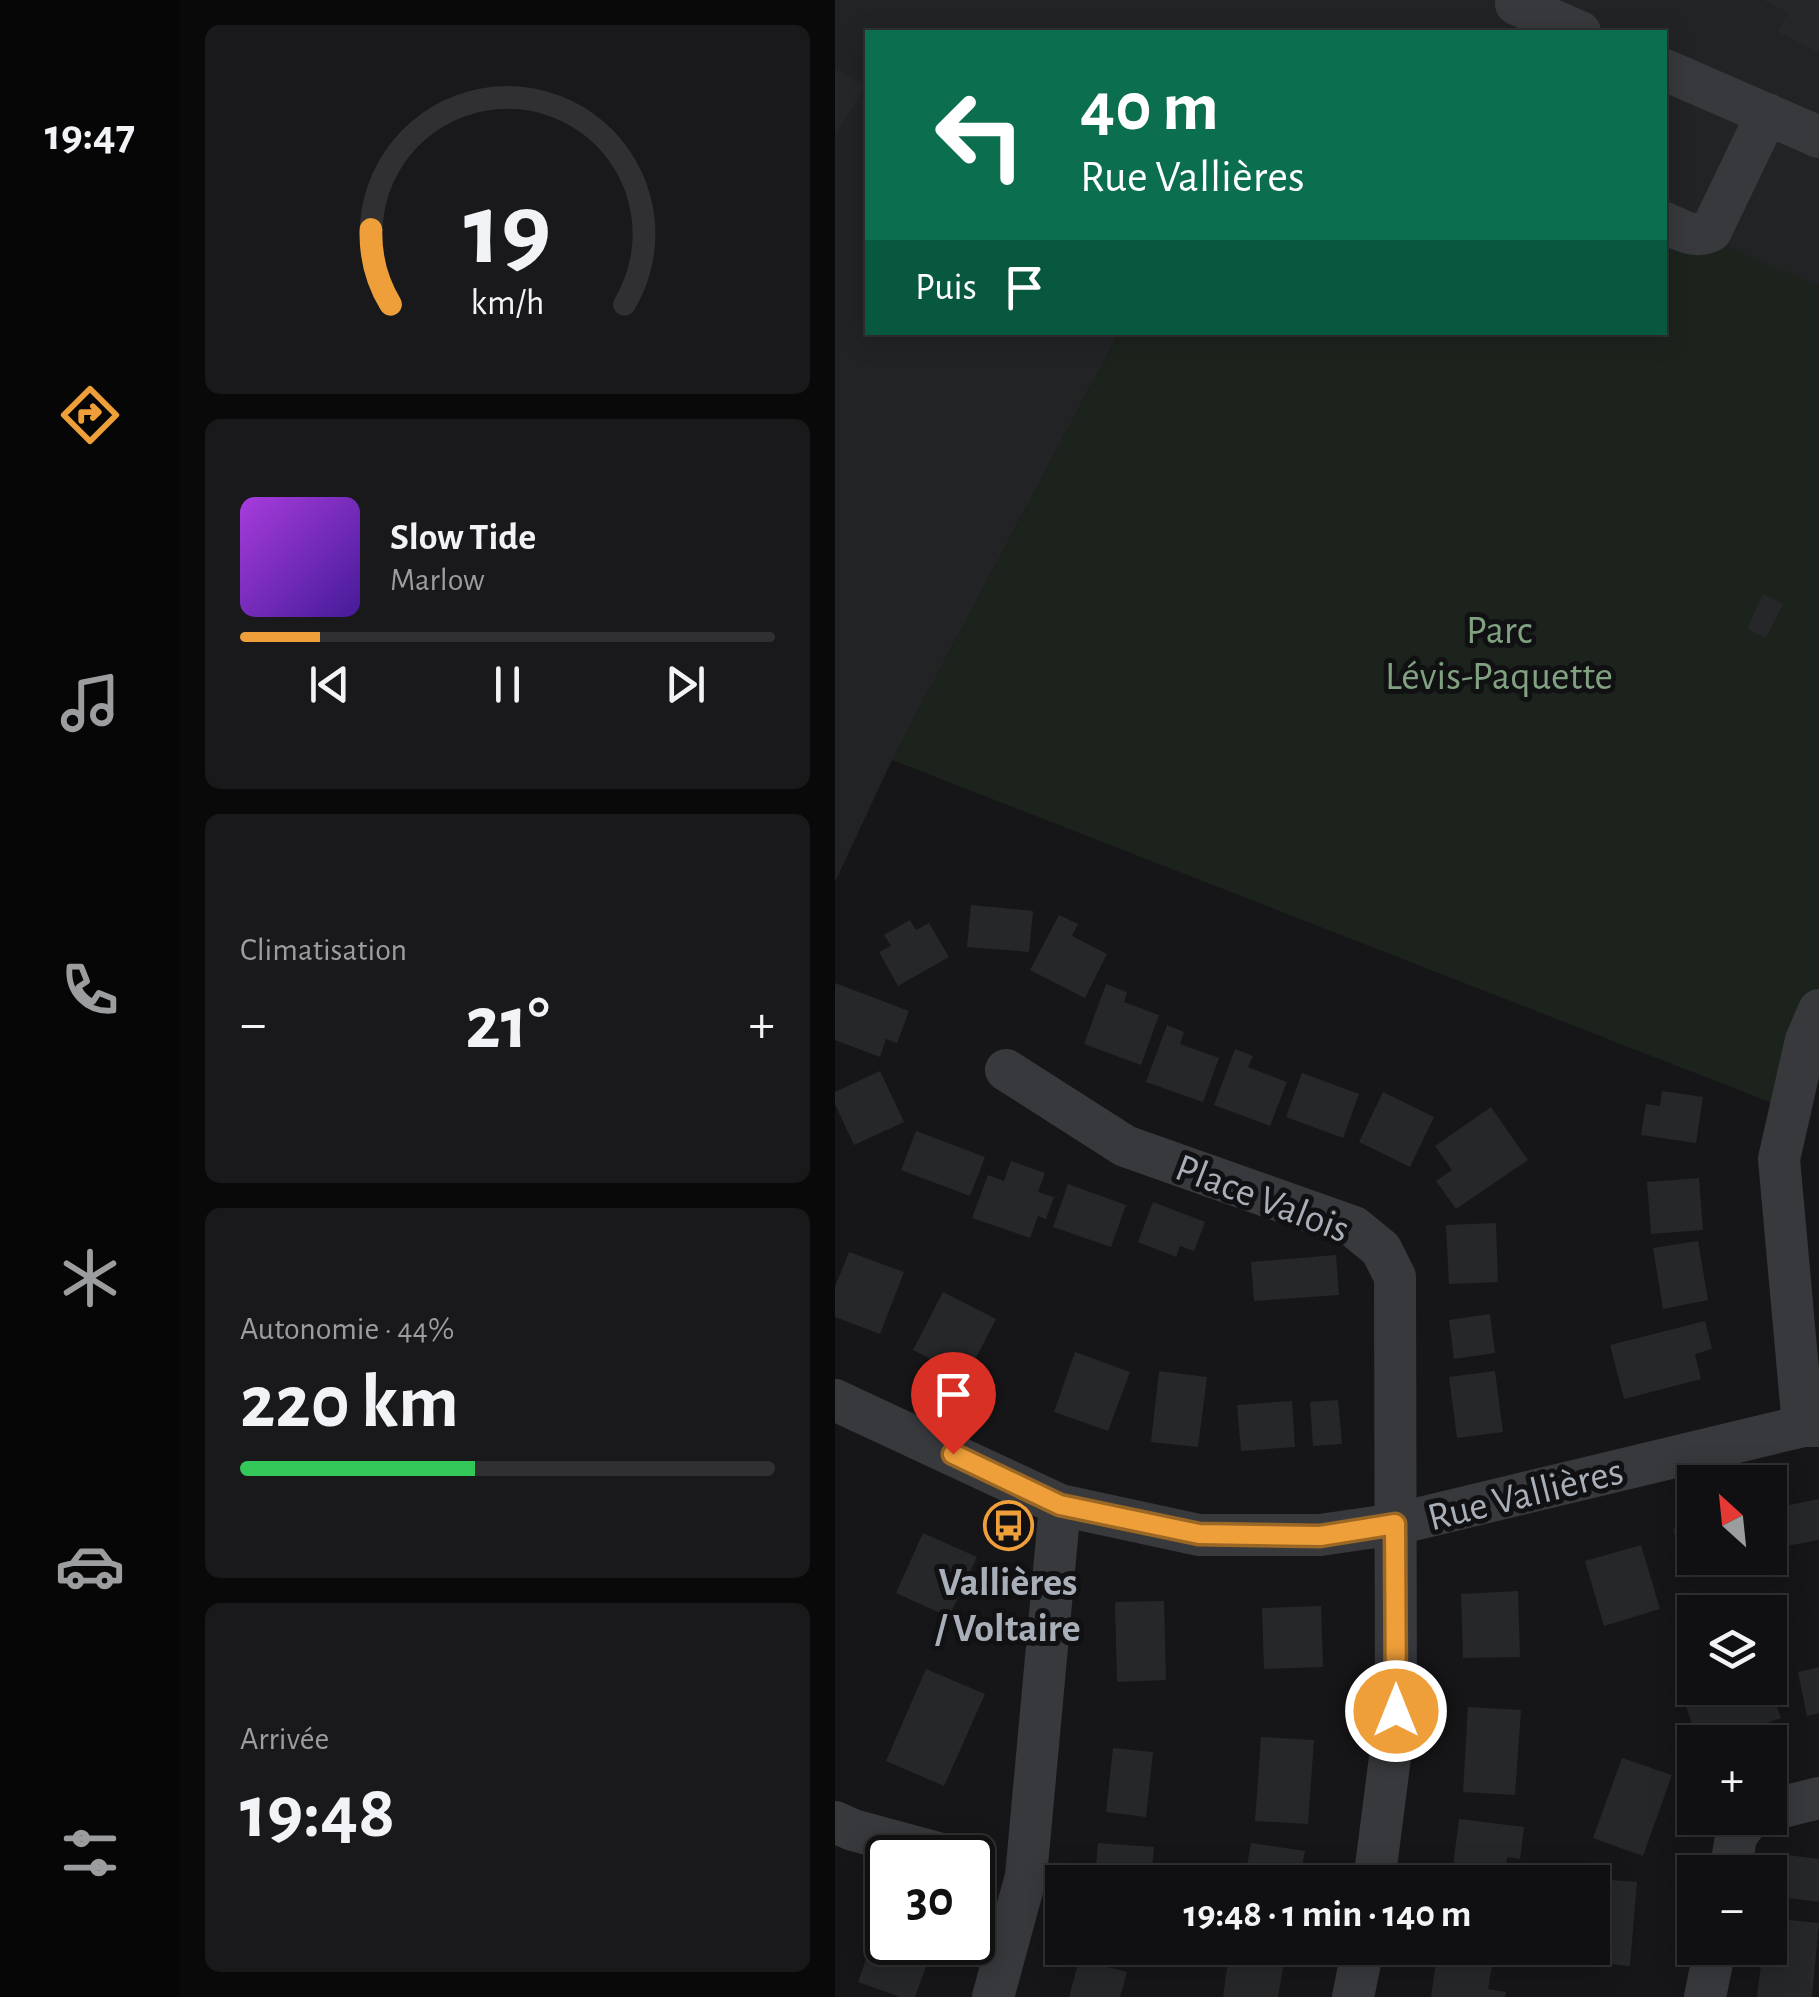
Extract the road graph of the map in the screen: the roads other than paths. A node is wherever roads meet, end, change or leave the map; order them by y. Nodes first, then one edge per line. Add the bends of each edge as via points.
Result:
1 (1511, 12) edge
2 (1573, 30) edge
3 (1667, 71) edge
4 (1767, 114) junction
5 (1819, 137) edge
6 (1667, 223) edge
7 (1819, 1010) edge
8 (1006, 1070) dead end
9 (835, 1400) edge
10 (1811, 1426) edge
11 (1060, 1505) junction
12 (1395, 1524) junction
13 (1819, 1798) edge
14 (1787, 1806) edge
15 (835, 1822) edge
16 (871, 1835) edge
17 (1376, 1865) edge
18 (995, 1868) edge
19 (1027, 1876) junction
20 (1360, 1965) edge
21 (1712, 1965) edge
22 (993, 1997) edge
23 (1353, 1997) edge
24 (1705, 1997) edge

1 - 2 street
3 - 4 street
4 - 5 street
4 - 6 street via 1711,231 1693,235
7 - 10 street via 1779,1159
8 - 12 street, Place Valois via 1125,1146 1354,1227 1381,1249 1395,1277
9 - 11 street, Rue Vallières
10 - 12 street, Rue Vallières
11 - 12 street, Rue Vallières via 1199,1534 1320,1536
11 - 19 street
12 - 17 street, Place Valois via 1396,1711
13 - 14 street
15 - 16 street
18 - 19 street
19 - 22 street
20 - 23 street
21 - 24 street

